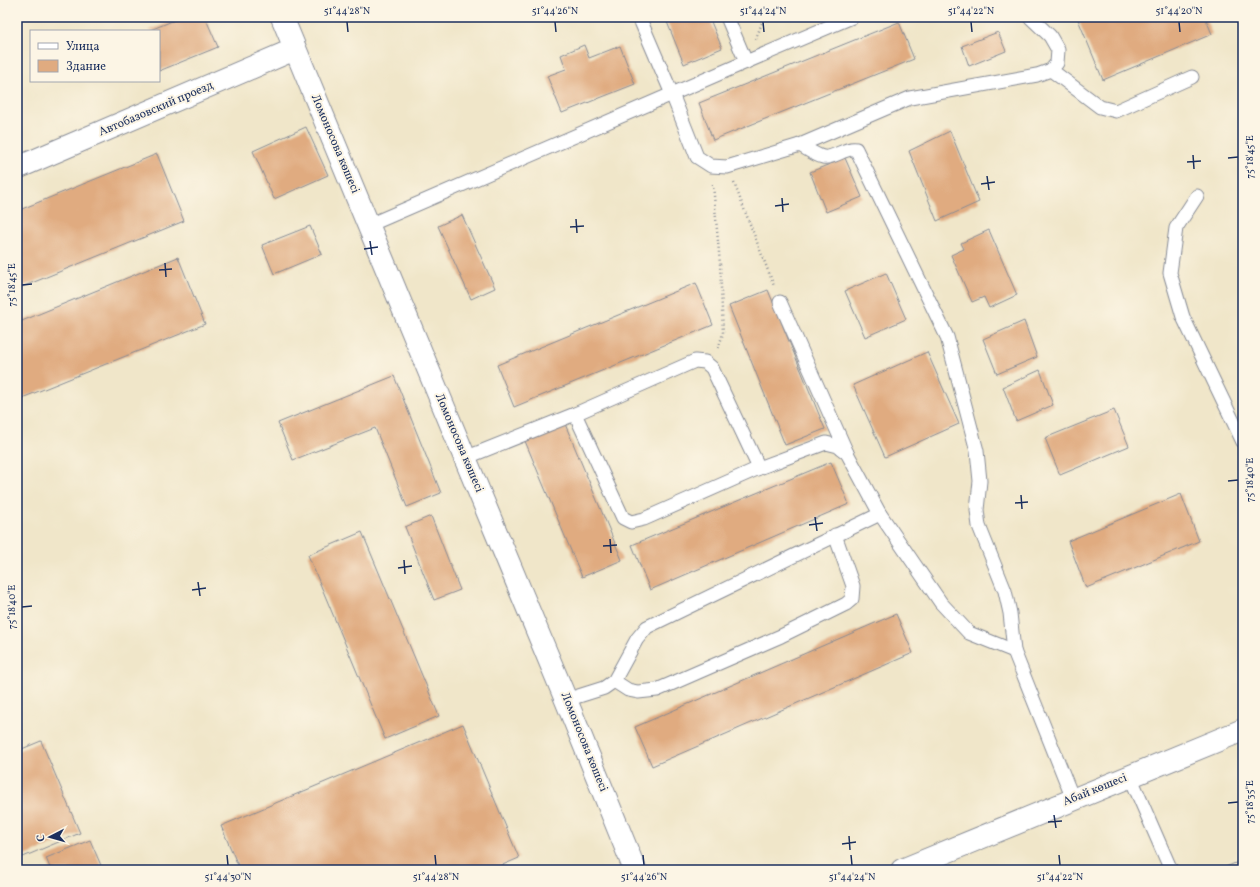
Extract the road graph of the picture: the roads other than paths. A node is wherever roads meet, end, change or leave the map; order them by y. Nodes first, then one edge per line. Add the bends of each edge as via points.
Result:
1 (282, 17) edge
2 (638, 17) edge
3 (727, 17) edge
4 (852, 17) edge
5 (1030, 17) edge
6 (295, 49) junction
7 (746, 62) junction
8 (1051, 70) junction
9 (1192, 77) dead end
10 (672, 94) junction
11 (800, 145) junction
12 (17, 168) edge
13 (1197, 196) dead end
14 (369, 225) junction
15 (780, 302) road end
16 (575, 414) junction
17 (1243, 442) edge
18 (847, 453) junction
19 (465, 458) junction
20 (759, 468) junction
21 (880, 514) junction
22 (835, 535) junction
23 (1014, 651) junction
24 (614, 681) junction
25 (566, 700) junction
26 (1243, 730) edge
27 (1130, 776) junction
28 (1073, 799) junction
29 (635, 870) edge
30 (902, 870) edge
31 (1171, 870) edge

1 - 6 street, Ломоносова көшесі
2 - 10 lane
3 - 7 lane
4 - 7 lane
5 - 8 lane via 1050,36 1058,50 1057,63
6 - 12 street, Автобазовский проезд
6 - 14 street, Ломоносова көшесі
7 - 10 lane
8 - 9 lane via 1100,107 1116,111
8 - 11 lane via 1037,75 910,98
10 - 11 lane via 697,157 711,166 727,166
10 - 14 lane
11 - 23 lane via 822,156 856,149 947,337 977,451 980,480 977,510 979,526 1005,591
13 - 17 lane via 1176,228 1170,273 1182,317
14 - 19 street, Ломоносова көшесі
15 - 18 lane
16 - 19 lane
16 - 20 lane via 695,361 705,362 712,368
16 - 20 lane via 623,518 631,522 644,519
18 - 20 lane via 838,446 826,443
18 - 21 lane
19 - 25 street, Ломоносова көшесі
21 - 22 lane
21 - 23 lane via 941,603 961,624 970,633
22 - 24 lane via 647,627
22 - 24 lane via 854,586 852,599 846,604 781,636 658,690 628,690
23 - 28 lane
24 - 25 lane via 604,688
25 - 29 street, Ломоносова көшесі
26 - 27 street, Абай көшесі
27 - 28 street, Абай көшесі
27 - 31 lane
28 - 30 street, Абай көшесі

